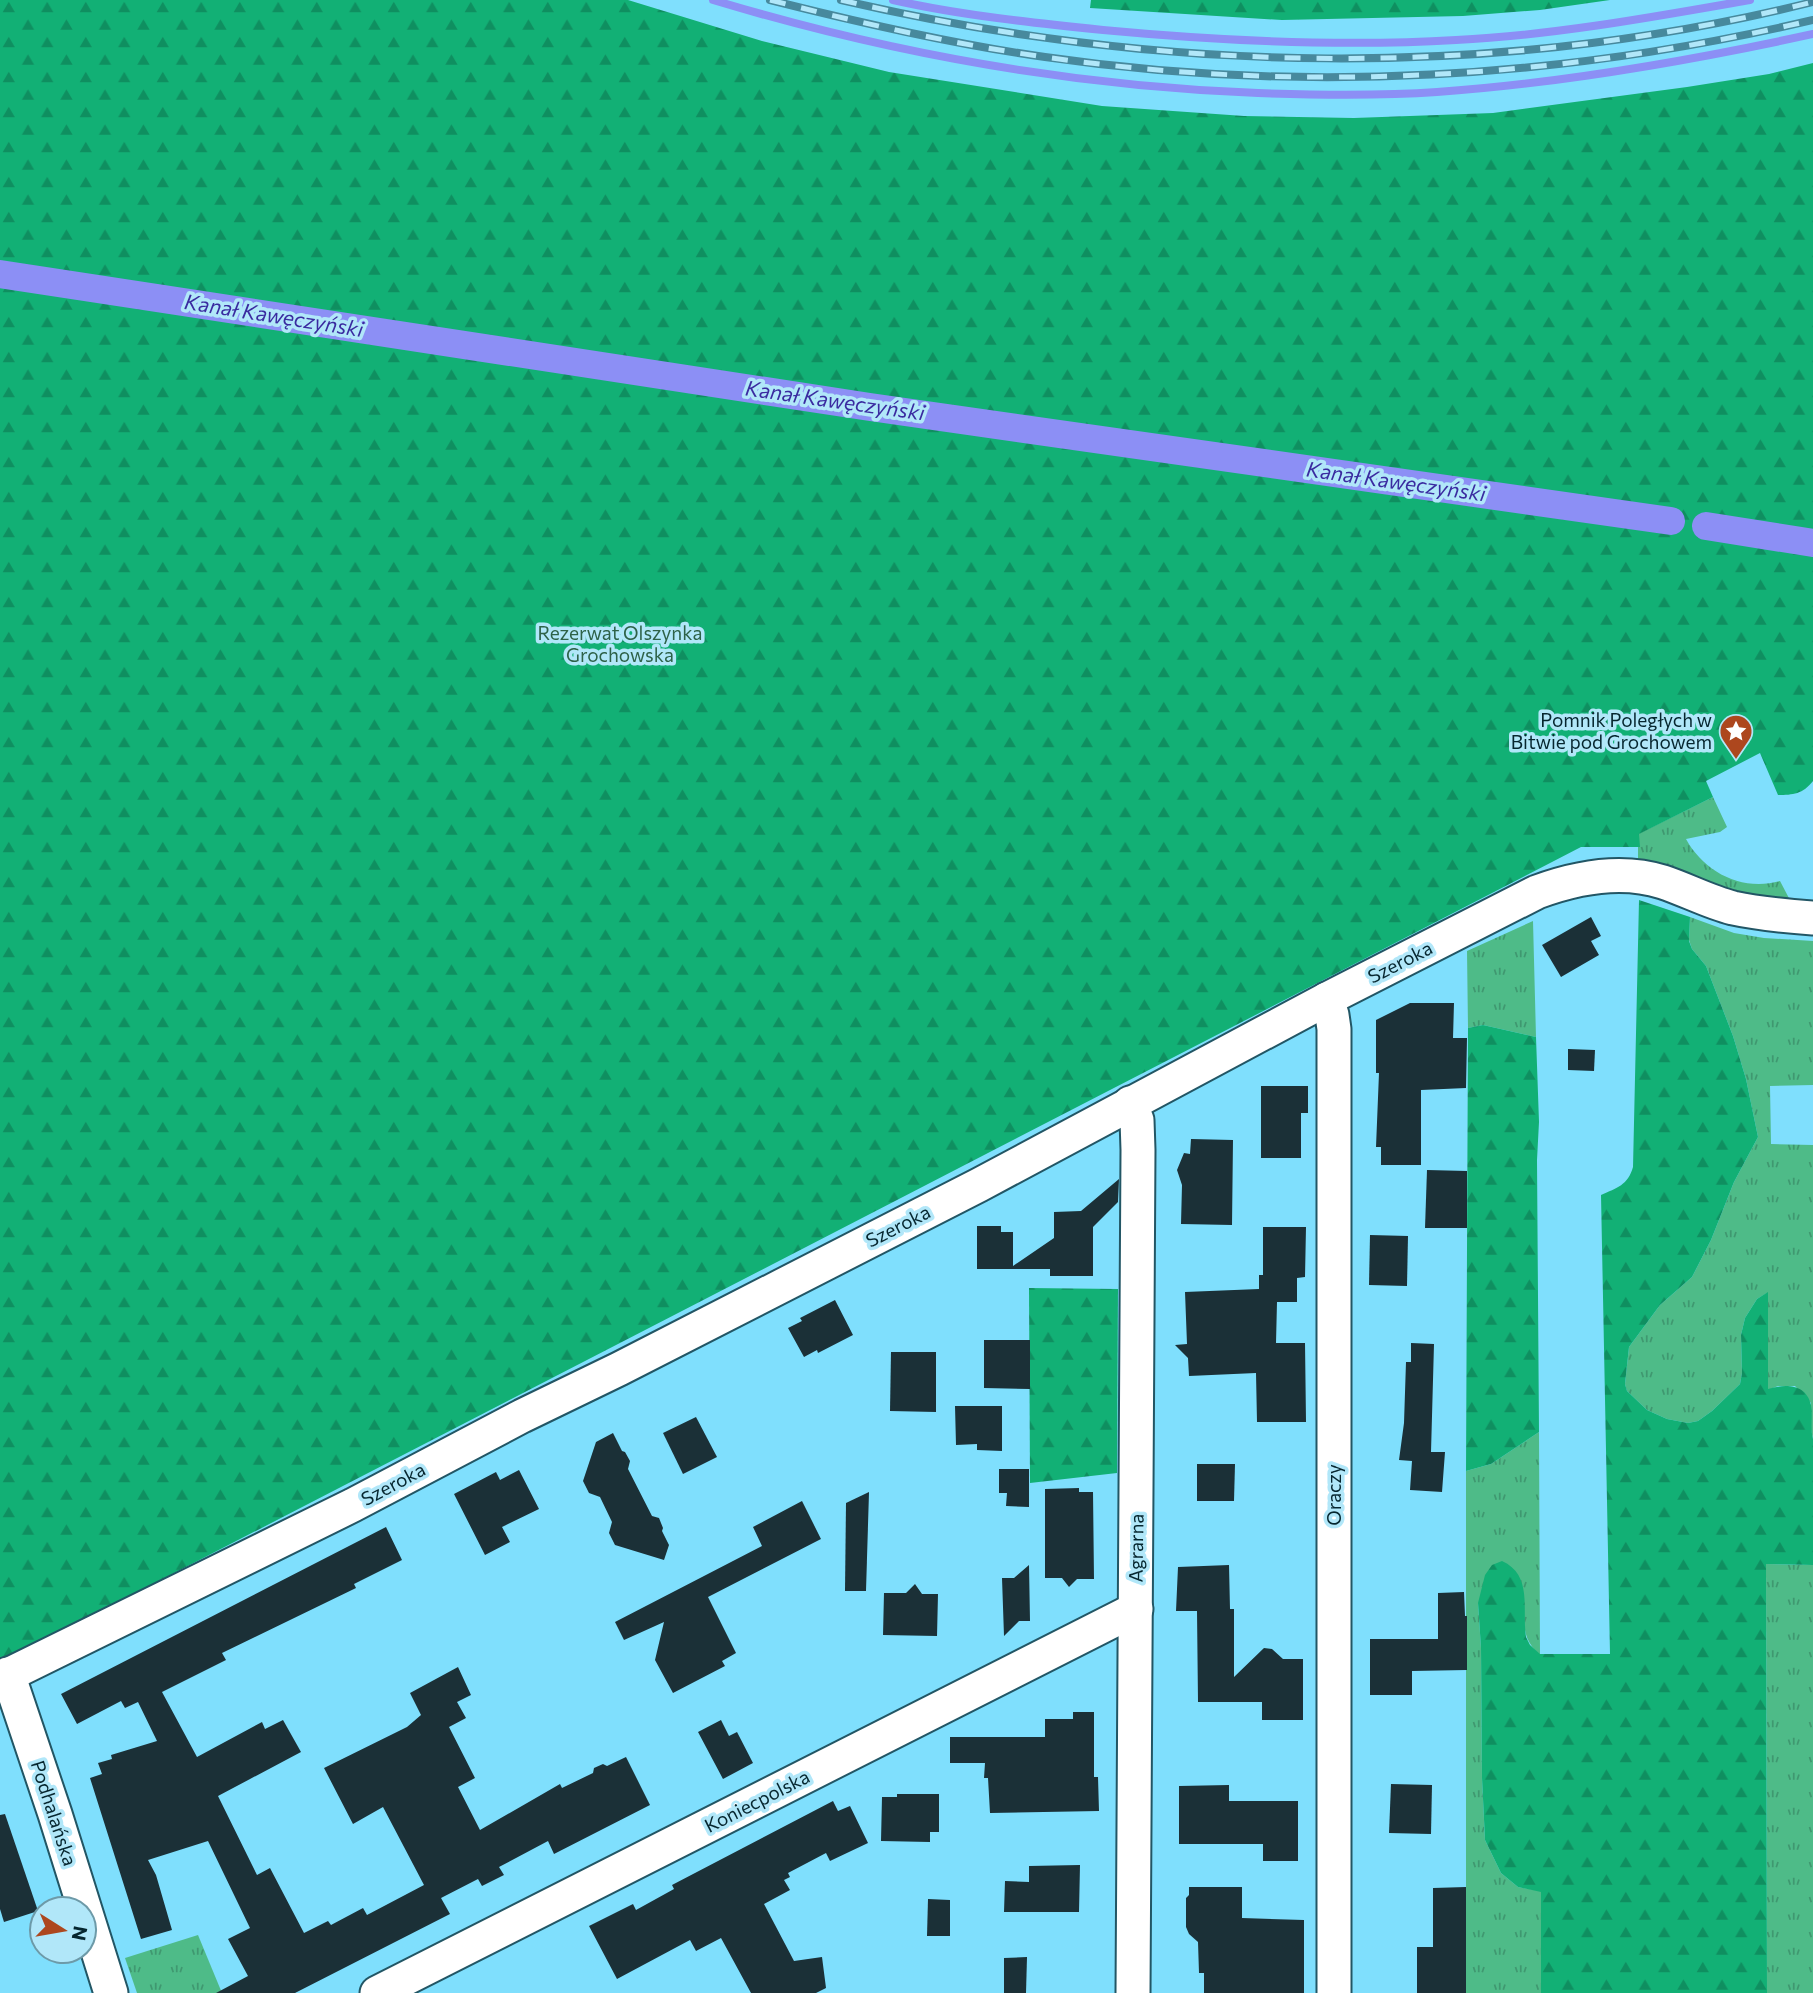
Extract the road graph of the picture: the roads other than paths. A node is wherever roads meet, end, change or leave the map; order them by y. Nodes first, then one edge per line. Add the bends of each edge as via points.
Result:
1 (1813, 918) edge
2 (1327, 999) junction
3 (1130, 1104) junction
4 (1136, 1609) junction
5 (4, 1676) edge
6 (111, 1993) edge
7 (377, 1993) edge
8 (1133, 1993) edge
9 (1334, 1993) edge

1 - 2 street, Szeroka via 1758,914 1639,877 1588,878 1537,892
2 - 3 street, Szeroka
2 - 9 street, Oraczy via 1334,1042
3 - 4 street, Agrarna via 1137,1120 1138,1150
3 - 5 street, Szeroka via 365,1498
4 - 7 street, Koniecpolska
4 - 8 street, Agrarna
5 - 6 street, Podhalańska via 55,1814

